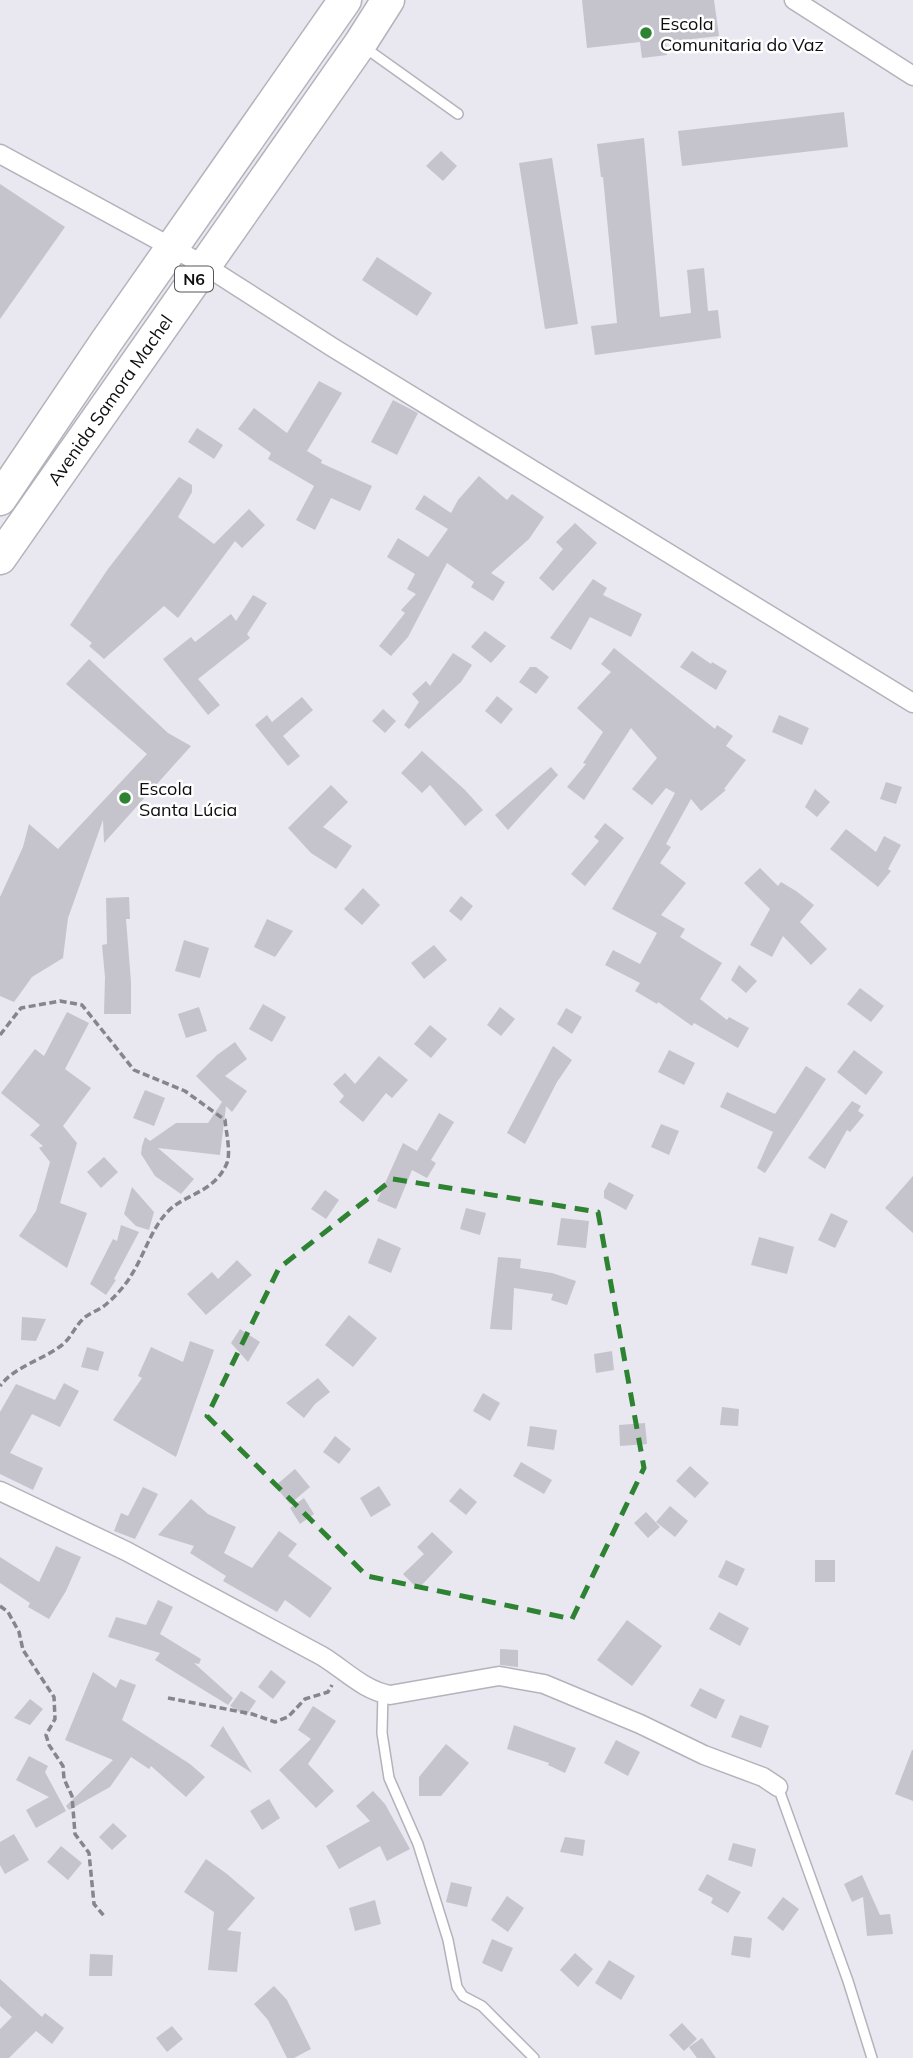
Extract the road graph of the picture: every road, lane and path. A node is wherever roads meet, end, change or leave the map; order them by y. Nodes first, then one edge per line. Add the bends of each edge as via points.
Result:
1 (345, 0) edge
2 (388, 0) edge
3 (794, 0) edge
4 (360, 44) junction
5 (913, 76) edge
6 (458, 114) dead end
7 (0, 154) edge
8 (174, 247) junction
9 (204, 265) junction
10 (0, 499) edge
11 (0, 558) edge
12 (913, 703) edge
13 (0, 1035) edge
14 (0, 1386) edge
15 (0, 1491) edge
16 (0, 1606) edge
17 (343, 1668) junction
18 (383, 1694) junction
19 (168, 1698) dead end
20 (778, 1787) joint
21 (105, 1917) dead end
22 (534, 2058) edge
23 (872, 2058) edge

1 - 8 highway, Avenida Samora Machel / N6
2 - 4 highway, Avenida Samora Machel / N6
3 - 5 street
4 - 6 lane
4 - 9 highway, Avenida Samora Machel / N6
7 - 8 street
8 - 9 street
8 - 10 highway, Avenida Samora Machel / N6
9 - 11 highway, Avenida Samora Machel / N6
9 - 12 street
13 - 14 path via 20,1008 60,1001 82,1005 134,1070 185,1091 225,1121 228,1161 218,1178 174,1207 158,1225 132,1275 103,1307 83,1318 60,1347 22,1367
15 - 17 street via 126,1551
16 - 21 path via 8,1612 23,1650 54,1697 55,1719 46,1735 63,1766 72,1796 75,1835 89,1853 94,1904
17 - 18 street
17 - 19 path via 327,1692 305,1699 288,1717 275,1722
18 - 20 street via 499,1676 544,1684
18 - 22 lane via 389,1778 418,1844 448,1940 457,1987
20 - 23 lane

